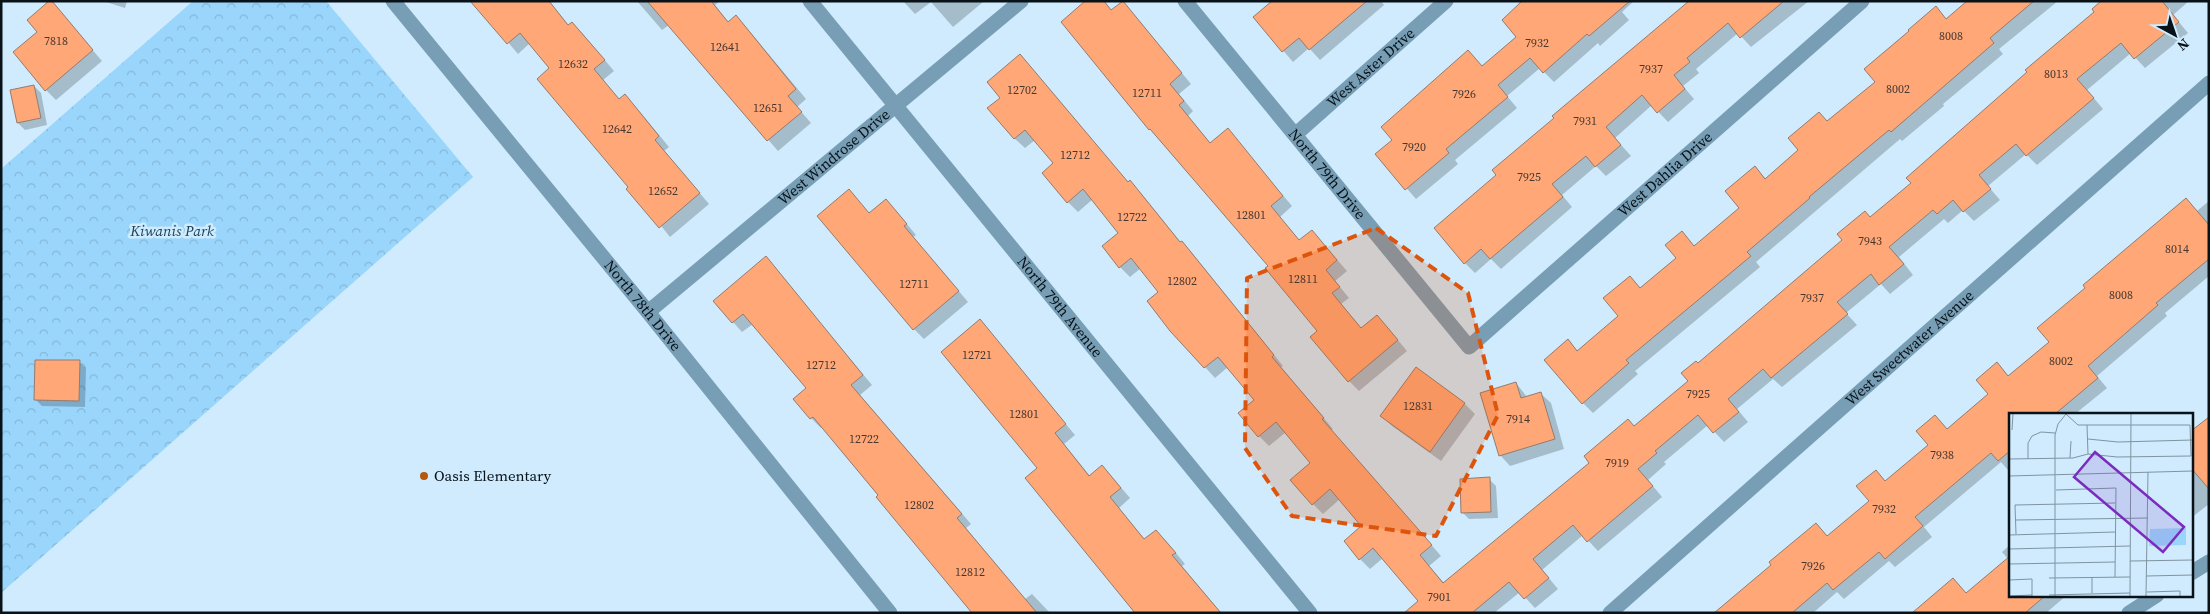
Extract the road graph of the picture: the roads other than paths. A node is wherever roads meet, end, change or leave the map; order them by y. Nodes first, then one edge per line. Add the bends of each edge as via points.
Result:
1 (392, 1) edge
2 (810, 1) edge
3 (1021, 1) edge
4 (1185, 1) edge
5 (1446, 1) edge
6 (1862, 1) edge
7 (2209, 83) edge
8 (896, 106) junction
9 (1296, 134) junction
10 (648, 312) junction
11 (1469, 347) joint
12 (2209, 562) edge
13 (2192, 573) edge
14 (2155, 596) edge
15 (890, 613) edge
16 (1310, 613) edge
17 (1610, 613) edge
18 (2129, 613) edge

1 - 10 street, North 78th Drive
2 - 8 street, North 79th Avenue
3 - 8 street, West Windrose Drive
4 - 9 street, North 79th Drive
5 - 9 street, West Aster Drive
6 - 11 street, West Dahlia Drive
7 - 17 street, West Sweetwater Avenue
8 - 10 street, West Windrose Drive
8 - 16 street, North 79th Avenue
9 - 11 street, North 79th Drive
10 - 15 street, North 78th Drive
12 - 13 street
14 - 18 street

